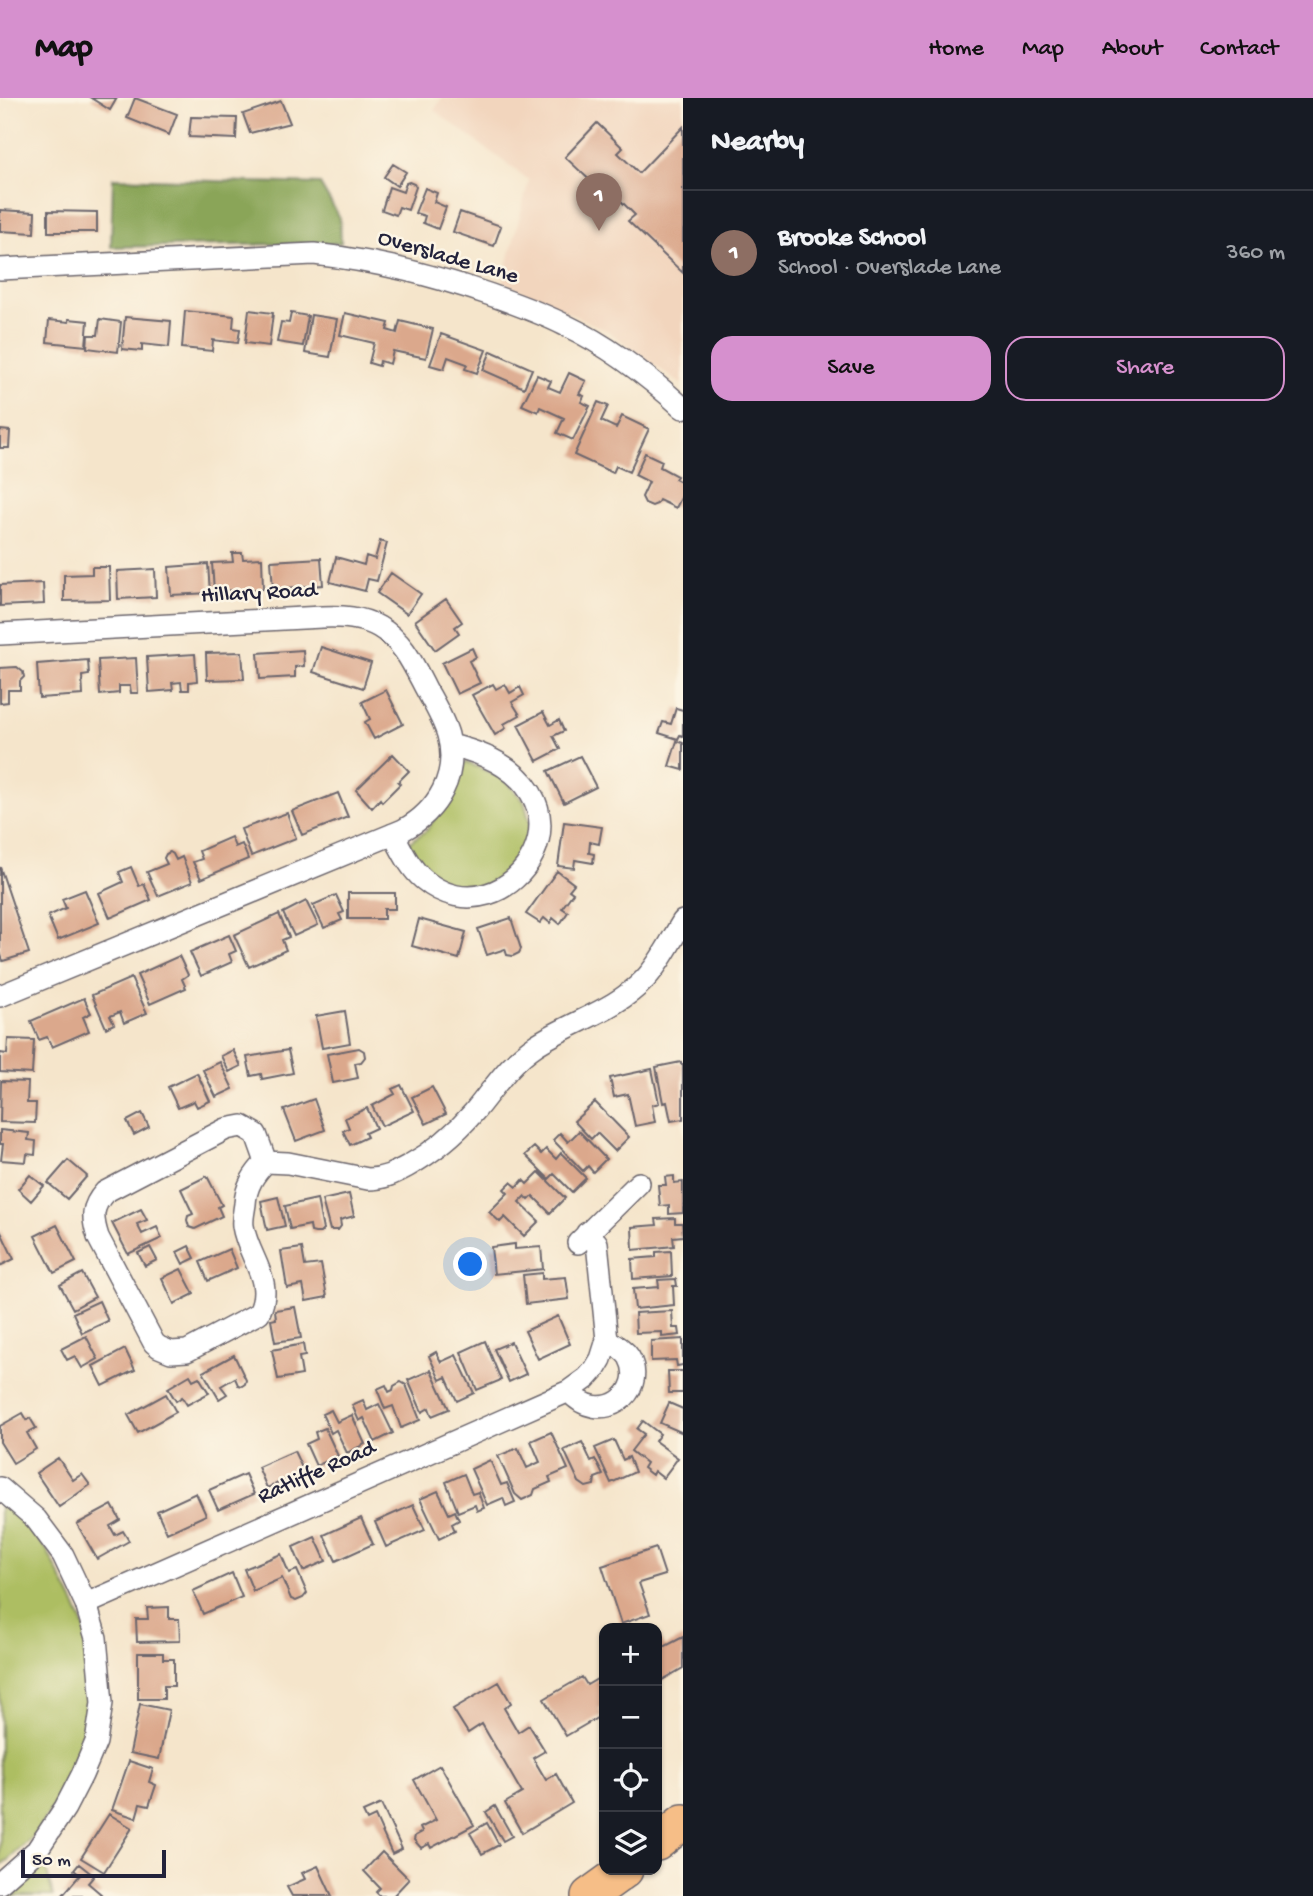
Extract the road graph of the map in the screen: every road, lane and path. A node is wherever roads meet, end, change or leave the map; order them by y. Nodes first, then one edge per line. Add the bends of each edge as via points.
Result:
1 (0, 269) edge
2 (683, 408) edge
3 (0, 634) edge
4 (450, 745) junction
5 (393, 834) junction
6 (683, 920) edge
7 (0, 996) edge
8 (266, 1162) junction
9 (639, 1183) dead end
10 (607, 1340) junction
11 (569, 1391) junction
12 (0, 1488) edge
13 (86, 1604) junction
14 (683, 1822) edge
15 (662, 1839) edge
16 (618, 1875) edge
17 (0, 1883) edge
18 (589, 1896) edge

1 - 2 street, Overslade Lane via 314,254 356,258 454,282 566,325 609,350
3 - 4 street, Hillary Road via 351,617 379,626 403,647
4 - 5 street, Hillary Road via 449,776 437,803 416,823
4 - 5 street via 501,766 529,790 541,825 527,867 495,891 456,895 422,878
5 - 7 street, Hillary Road
6 - 8 street via 644,980 588,1018 535,1046 503,1073 451,1135 421,1159 379,1179
8 - 8 street via 256,1134 242,1126 226,1129 105,1192 96,1202 93,1221 98,1237 159,1347 187,1352 259,1313 264,1280 243,1225 246,1194
9 - 10 street via 583,1238 597,1242
10 - 11 street, Ratliffe Road via 595,1369
10 - 11 street via 623,1350 632,1365 628,1391 616,1404 600,1408 583,1404
11 - 13 street, Ratliffe Road
12 - 13 street via 43,1528 63,1555
13 - 17 street via 96,1638 102,1703 96,1742 65,1808 37,1850
14 - 15 highway
16 - 18 highway

